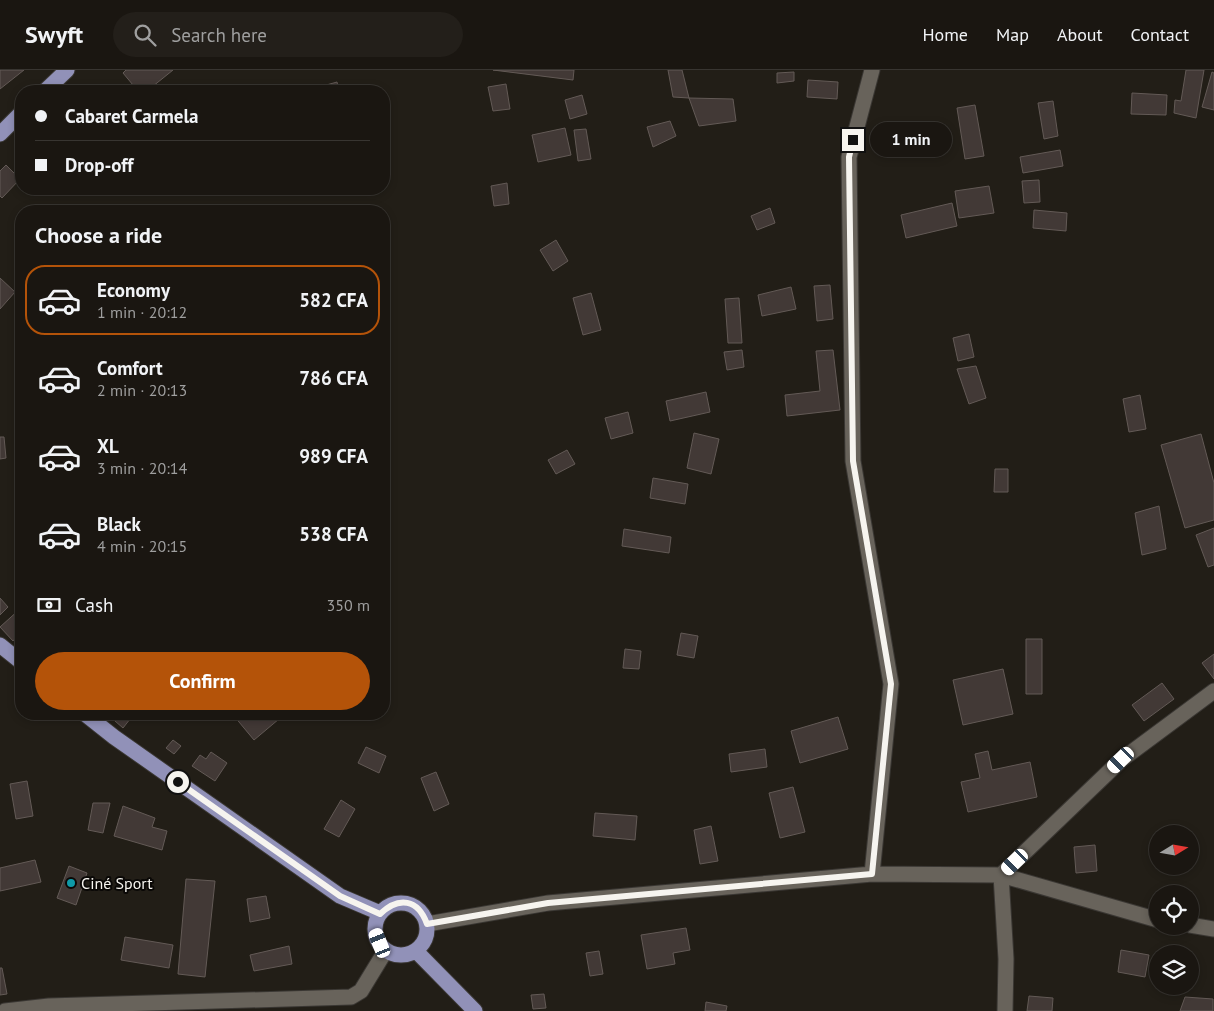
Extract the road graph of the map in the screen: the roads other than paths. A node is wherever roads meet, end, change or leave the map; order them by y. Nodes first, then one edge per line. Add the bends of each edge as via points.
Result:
1 (67, 70) edge
2 (872, 70) edge
3 (51, 85) edge
4 (15, 120) edge
5 (0, 134) edge
6 (0, 645) edge
7 (15, 657) edge
8 (1214, 691) edge
9 (93, 720) edge
10 (872, 874) junction
11 (1001, 875) junction
12 (380, 914) junction
13 (1149, 917) edge
14 (427, 924) junction
15 (1199, 926) edge
16 (1214, 929) edge
17 (386, 950) junction
18 (416, 951) junction
19 (49, 1009) edge
20 (5, 1011) edge
21 (475, 1011) edge
22 (1004, 1011) edge

1 - 3 main road
2 - 10 street via 849,157 853,461 891,684
4 - 5 main road
6 - 7 main road
8 - 11 street via 1121,760
9 - 12 main road via 340,896
10 - 11 street
10 - 14 street via 548,903
11 - 13 street
11 - 22 street via 1006,959
12 - 14 main road via 387,907 407,903 423,914
12 - 17 main road via 376,933
14 - 18 main road via 427,934
15 - 16 street
17 - 18 main road via 396,954
17 - 19 street via 361,991 351,997
18 - 21 main road
19 - 20 street

